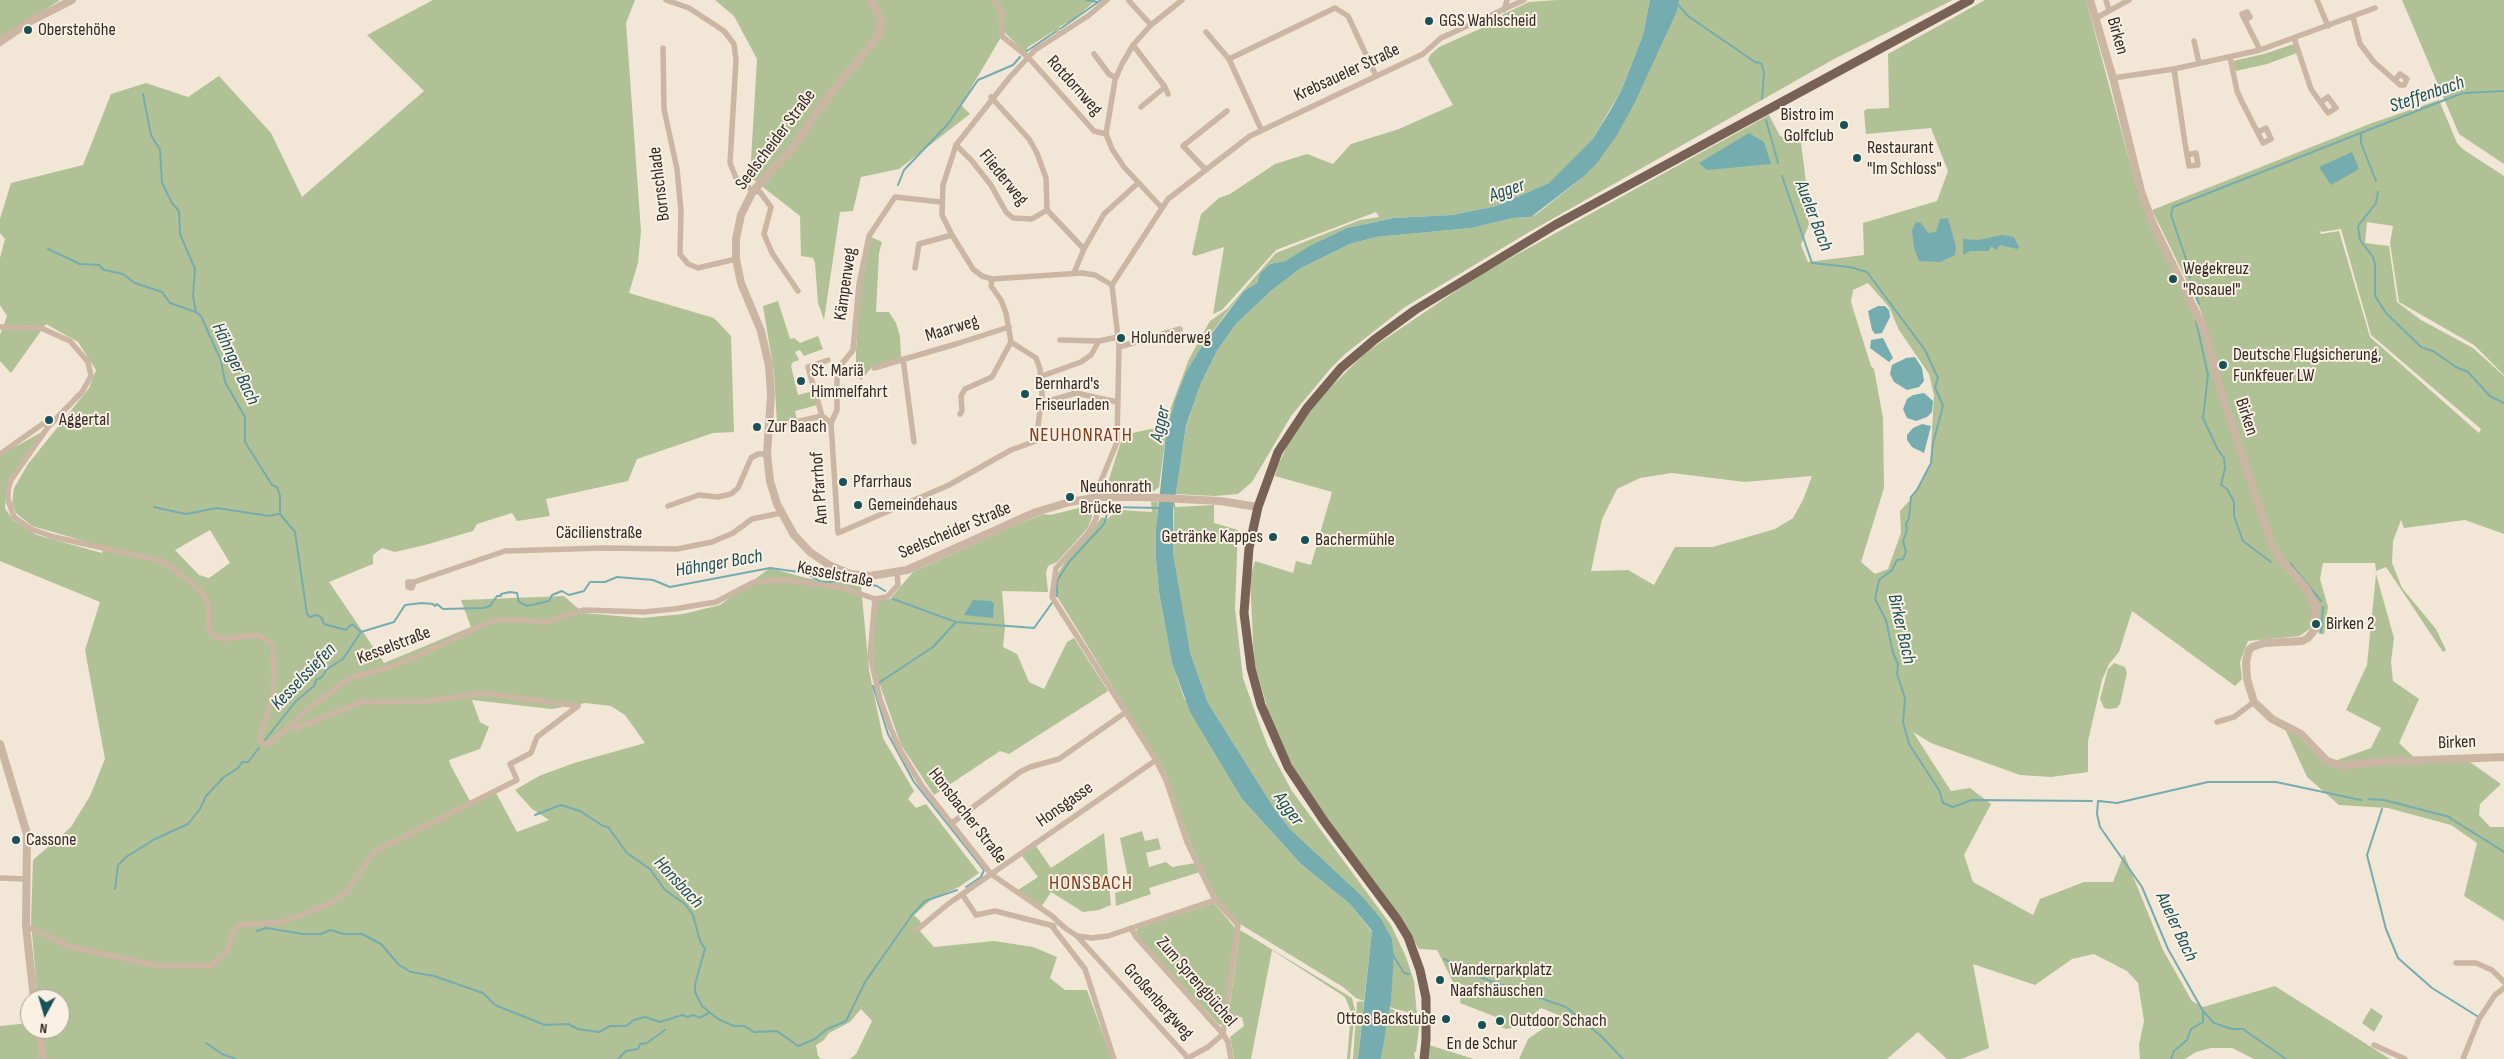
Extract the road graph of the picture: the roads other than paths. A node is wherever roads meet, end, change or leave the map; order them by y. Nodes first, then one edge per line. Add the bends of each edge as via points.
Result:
1 (72, 0) edge
2 (666, 0) edge
3 (870, 0) edge
4 (995, 0) edge
5 (1107, 0) edge
6 (1182, 0) edge
7 (1507, 0) edge
8 (1524, 0) edge
9 (1970, 0) edge
10 (2090, 0) edge
11 (2106, 0) edge
12 (2128, 0) edge
13 (2316, 0) edge
14 (1129, 1) edge
15 (2375, 8) dead end
16 (1504, 10) junction
17 (2108, 11) junction
18 (2096, 18) junction
19 (2352, 18) junction
20 (2246, 20) dead end
21 (1151, 26) junction
22 (2328, 26) junction
23 (1206, 32) dead end
24 (2294, 38) junction
25 (2194, 41) dead end
26 (0, 42) edge
27 (1133, 45) junction
28 (663, 48) dead end
29 (2260, 50) junction
30 (1094, 54) dead end
31 (1028, 57) junction
32 (2230, 57) junction
33 (1229, 59) junction
34 (2199, 63) junction
35 (2174, 69) junction
36 (1376, 76) junction
37 (1116, 78) junction
38 (2113, 78) junction
39 (2395, 80) dead end
40 (1166, 87) junction
41 (1168, 94) dead end
42 (992, 98) junction
43 (2321, 102) dead end
44 (1141, 107) dead end
45 (1227, 111) dead end
46 (1261, 129) junction
47 (2258, 132) dead end
48 (1106, 134) junction
49 (956, 145) junction
50 (2187, 155) dead end
51 (1205, 169) junction
52 (1138, 183) junction
53 (753, 191) junction
54 (941, 202) junction
55 (1162, 208) junction
56 (1047, 210) junction
57 (952, 235) junction
58 (1084, 249) junction
59 (736, 259) junction
60 (915, 268) dead end
61 (1074, 273) junction
62 (992, 279) junction
63 (1112, 285) junction
64 (798, 291) dead end
65 (0, 327) edge
66 (1009, 327) junction
67 (1180, 329) dead end
68 (1118, 336) junction
69 (1060, 340) dead end
70 (1011, 342) junction
71 (1099, 342) junction
72 (1119, 347) junction
73 (903, 359) junction
74 (828, 360) dead end
75 (874, 368) dead end
76 (1042, 376) junction
77 (1117, 402) junction
78 (1042, 403) junction
79 (960, 414) dead end
80 (822, 416) junction
81 (831, 423) junction
82 (48, 427) junction
83 (768, 428) junction
84 (914, 442) dead end
85 (0, 454) edge
86 (767, 454) junction
87 (1099, 497) junction
88 (668, 506) dead end
89 (1258, 507) junction
90 (781, 513) junction
91 (897, 572) junction
92 (414, 582) dead end
93 (875, 599) junction
94 (2254, 702) junction
95 (1126, 712) junction
96 (2217, 722) dead end
97 (290, 726) junction
98 (0, 744) edge
99 (2504, 757) edge
100 (1156, 760) junction
101 (952, 823) junction
102 (991, 874) junction
103 (0, 878) edge
104 (26, 879) junction
105 (962, 894) junction
106 (1215, 900) junction
107 (1051, 925) junction
108 (26, 926) junction
109 (1065, 928) junction
110 (1131, 928) junction
111 (917, 930) dead end
112 (1077, 936) junction
113 (2456, 963) dead end
114 (2504, 982) edge
115 (2504, 988) edge
116 (33, 989) edge
117 (1224, 1034) junction
118 (40, 1039) edge
119 (2374, 1044) dead end
120 (43, 1059) edge
121 (1114, 1059) edge
122 (1231, 1059) edge
123 (1424, 1059) edge
124 (2405, 1059) edge
125 (2463, 1059) edge

1 - 26 street via 31,21
2 - 53 street via 689,8 716,25 734,44 736,60 730,163 736,178
3 - 53 street, Seelscheider Straße via 881,22 879,35 830,94 794,146
4 - 31 street, Rotdornweg via 1002,12 1003,37
5 - 31 street
6 - 21 street
7 - 16 street
8 - 16 street, Krebsaueler Straße
9 - 89 main road via 1556,225 1415,310 1342,368 1307,408 1272,465
10 - 18 street, Birken
11 - 17 street
12 - 17 street
13 - 22 street
14 - 21 street
15 - 19 street
16 - 36 street, Krebsaueler Straße via 1441,38 1423,54
17 - 18 street
18 - 38 street, Birken
19 - 22 street
19 - 39 street via 2360,44 2374,62
20 - 29 street
21 - 27 street
22 - 24 street
23 - 33 street
24 - 29 street
24 - 43 street via 2311,89
25 - 34 street
27 - 37 street
27 - 40 street
28 - 59 street, Bornschlade via 664,109 677,169 681,211 680,254 688,264 698,268
29 - 32 street
30 - 37 street via 1108,74
31 - 42 street
31 - 48 street, Rotdornweg via 1094,131
32 - 34 street
32 - 47 street via 2237,91
33 - 36 street via 1336,8 1348,16
33 - 46 street
34 - 35 street
35 - 38 street
35 - 50 street
36 - 46 street, Krebsaueler Straße
37 - 48 street
38 - 94 street, Birken via 2140,191 2201,318 2219,385 2272,545 2316,606 2315,628 2308,638 2264,642 2249,650 2247,679
40 - 41 street
40 - 44 street
42 - 49 street
42 - 56 street, Fliederweg via 1029,139 1037,153 1046,178
45 - 51 street via 1183,146
46 - 51 street, Krebsaueler Straße
48 - 52 street, Rotdornweg via 1112,149
49 - 54 street
49 - 56 street, Fliederweg via 972,160 1013,218 1032,219
51 - 55 street, Krebsaueler Straße via 1168,199
52 - 55 street, Rotdornweg
52 - 58 street via 1104,214
53 - 59 street, Seelscheider Straße via 737,229
53 - 64 street via 760,192 771,207 764,234 772,253
54 - 57 street via 942,215
54 - 81 street, Kämpenweg via 895,197 869,236 859,284 853,350 837,370 837,410
55 - 63 street, Krebsaueler Straße
56 - 58 street
57 - 60 street via 919,244
57 - 62 street via 973,269
58 - 61 street
59 - 83 street, Seelscheider Straße via 741,283 768,356 771,395
61 - 62 street
61 - 63 street via 1090,273
62 - 66 street via 991,286 1001,300
63 - 68 street
65 - 82 street via 41,328 70,341 88,362 90,376 82,392
66 - 70 street
66 - 73 street, Maarweg
67 - 72 street
68 - 71 street
68 - 72 street
69 - 71 street
70 - 76 street via 1036,358
70 - 79 street via 992,377 965,388
71 - 76 street via 1091,355 1081,362
72 - 77 street
73 - 75 street, Maarweg
73 - 84 street
74 - 80 street via 808,367
76 - 78 street
77 - 78 street via 1076,393
77 - 87 street via 1117,442 1101,481
78 - 81 street, Am Pfarrhof via 1036,441 1011,450 949,485 838,533
80 - 81 street
80 - 83 street
82 - 85 street via 44,423
82 - 97 street, Kesselstraße via 11,480 8,500 14,517 54,537 162,561 200,589 208,602 212,635 222,639 253,635 266,639 273,648 273,696 259,740 261,744 270,743
83 - 86 street, Seelscheider Straße
86 - 88 street via 751,458 738,488 730,494 699,495
86 - 90 street, Seelscheider Straße via 773,492
87 - 89 street, Seelscheider Straße via 1188,499
87 - 91 street, Seelscheider Straße via 1036,512
87 - 95 street via 1093,526 1056,568 1052,597
89 - 123 main road via 1249,548 1244,613 1251,668 1261,705 1278,748 1298,785 1408,937 1426,998
90 - 91 street, Seelscheider Straße via 803,545 836,569 870,576
90 - 92 street, Cäcilienstraße via 752,519 712,542 677,549 505,551
91 - 93 street, Kesselstraße via 898,585 887,597
93 - 97 street, Kesselstraße via 844,588 786,580 754,582 716,602 674,609 644,612 583,610 546,622 500,619 413,658 350,678
93 - 101 street, Honsbacher Straße via 870,656 880,699 900,750 922,786
94 - 96 street via 2234,717
94 - 99 street, Birken via 2272,719 2301,734 2328,761 2342,766
95 - 100 street
95 - 101 street via 1059,759 1020,772
97 - 108 street via 297,728 361,702 428,701 483,694 578,706 545,728 536,737 530,753 510,764 517,780 374,852 347,891 334,902 282,922 239,924 227,952 211,966 159,966 89,951 69,946
98 - 104 street via 27,834
100 - 102 street, Honsgasse
100 - 106 street via 1187,842
101 - 102 street, Honsbacher Straße
102 - 105 street, Honsgasse
102 - 109 street, Honsbacher Straße
103 - 104 street
104 - 108 street
105 - 107 street via 976,914 996,911
105 - 111 street, Honsgasse
106 - 110 street
106 - 117 street via 1238,925
107 - 109 street
107 - 121 street via 1085,969
108 - 116 street
109 - 112 street, Honsbacher Straße
110 - 112 street via 1108,936
110 - 117 street, Zum Sprengbüchel
112 - 117 street, Großenbergweg via 1188,1058
113 - 114 street via 2476,963 2492,970
115 - 125 street via 2495,995 2479,1019
117 - 122 street, Zum Sprengbüchel
118 - 120 street
119 - 124 street

